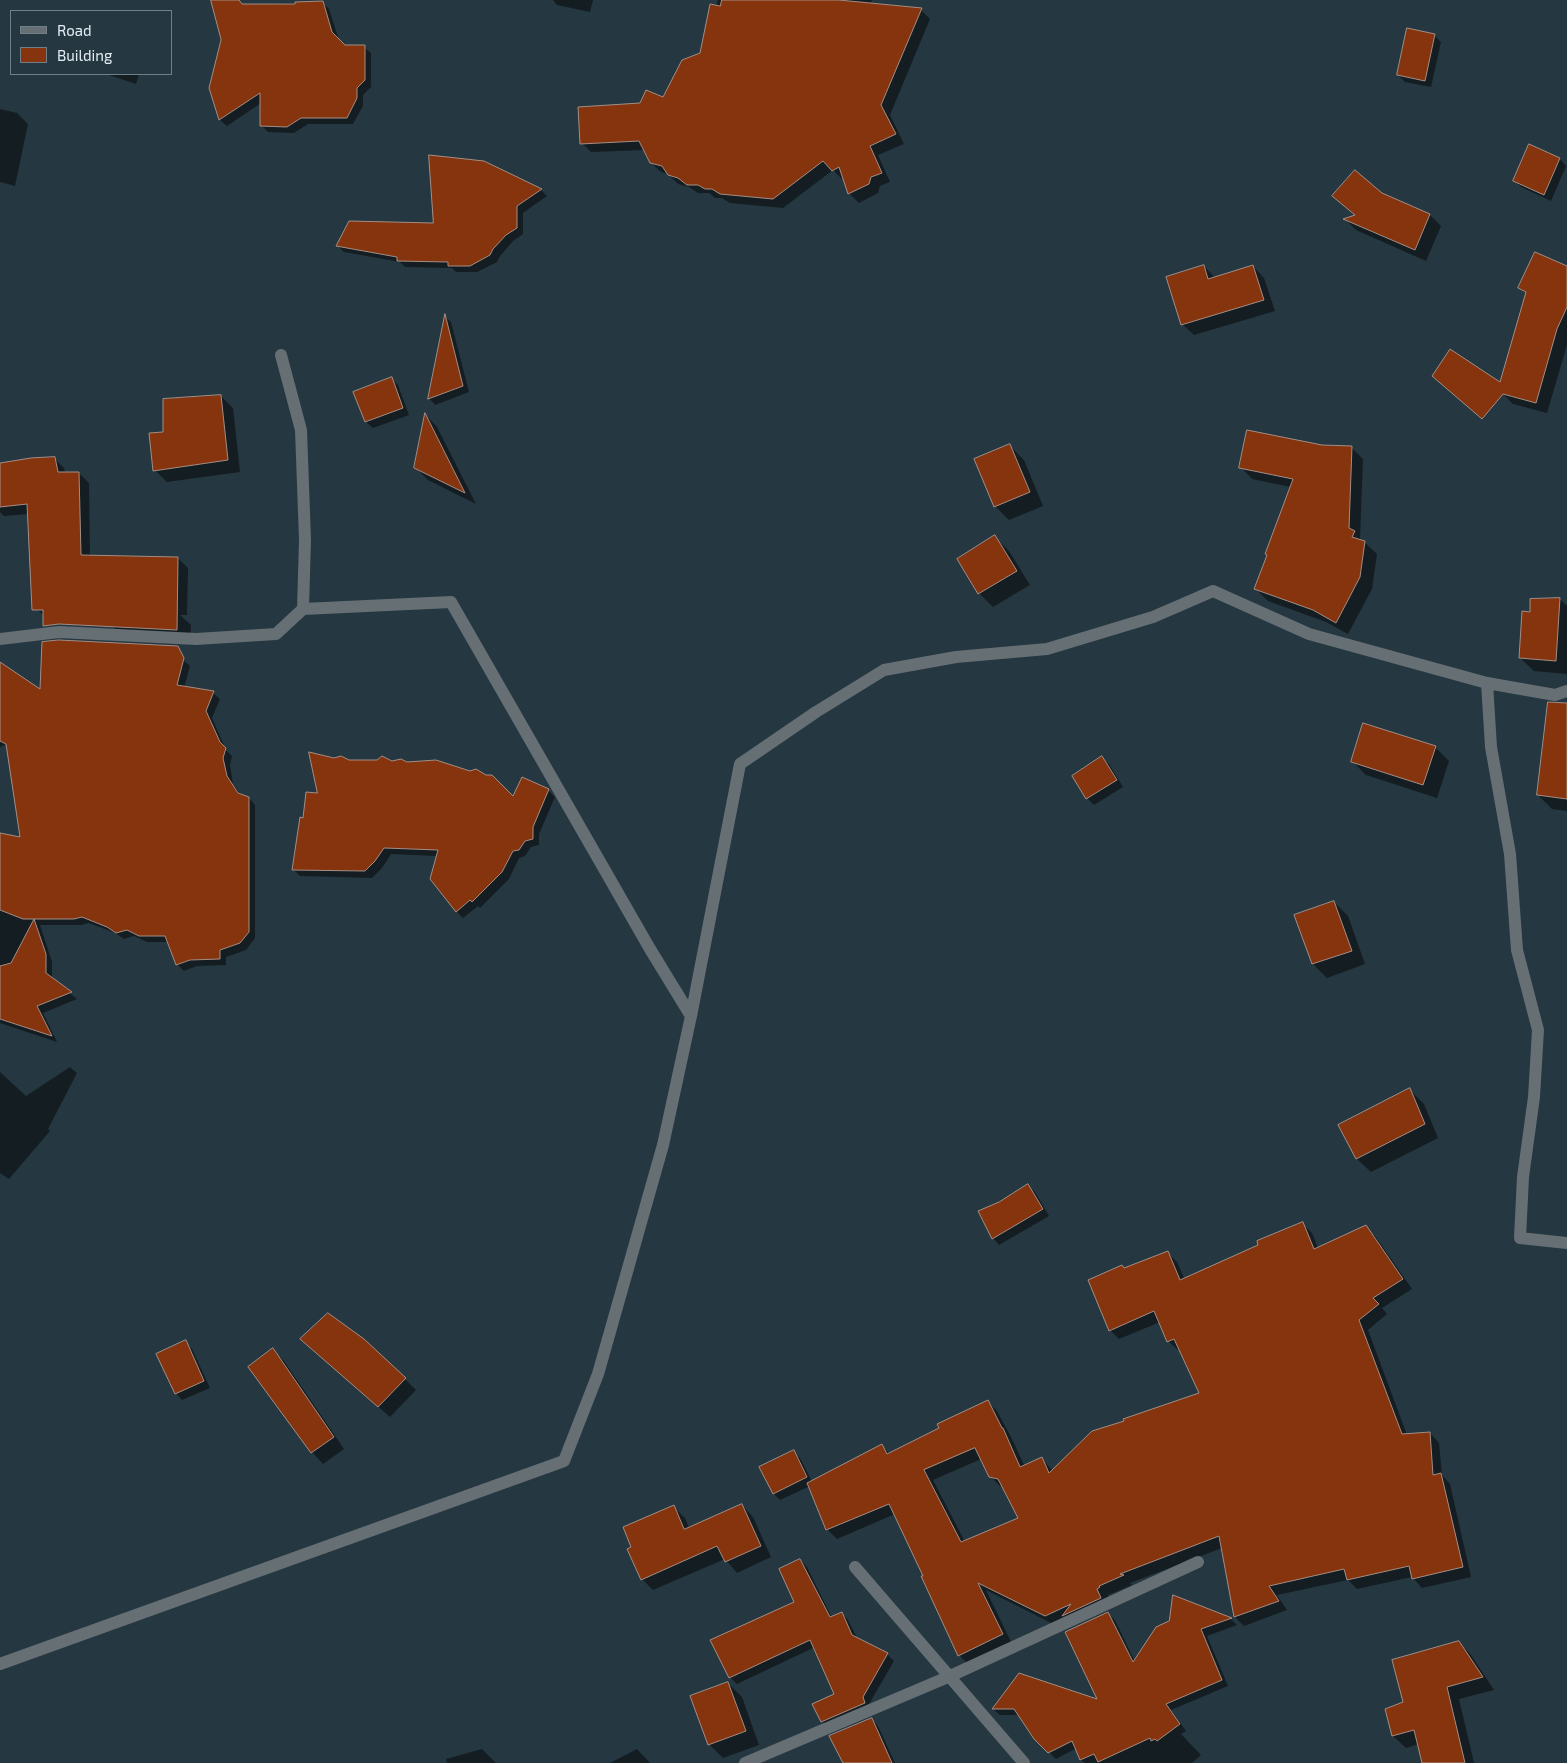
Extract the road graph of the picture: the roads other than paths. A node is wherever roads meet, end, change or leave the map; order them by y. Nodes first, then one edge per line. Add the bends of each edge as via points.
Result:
1 (281, 356) dead end
2 (303, 609) junction
3 (0, 639) edge
4 (1487, 683) junction
5 (1567, 691) edge
6 (691, 1016) junction
7 (1567, 1243) edge
8 (1198, 1562) dead end
9 (855, 1567) dead end
10 (0, 1664) edge
11 (948, 1676) junction
12 (745, 1763) edge
13 (1024, 1763) edge

1 - 2 street via 302,430
2 - 3 street via 276,634 196,638 59,632
2 - 6 street via 451,602
4 - 5 street via 1555,695
4 - 6 street via 1309,634 1213,592 1153,617 1047,649 956,657 884,670 740,764
4 - 7 street via 1491,746 1510,854 1517,950 1538,1030 1520,1238
6 - 10 street via 663,1146 598,1374 564,1461
8 - 11 street
9 - 11 street
11 - 12 street
11 - 13 street

